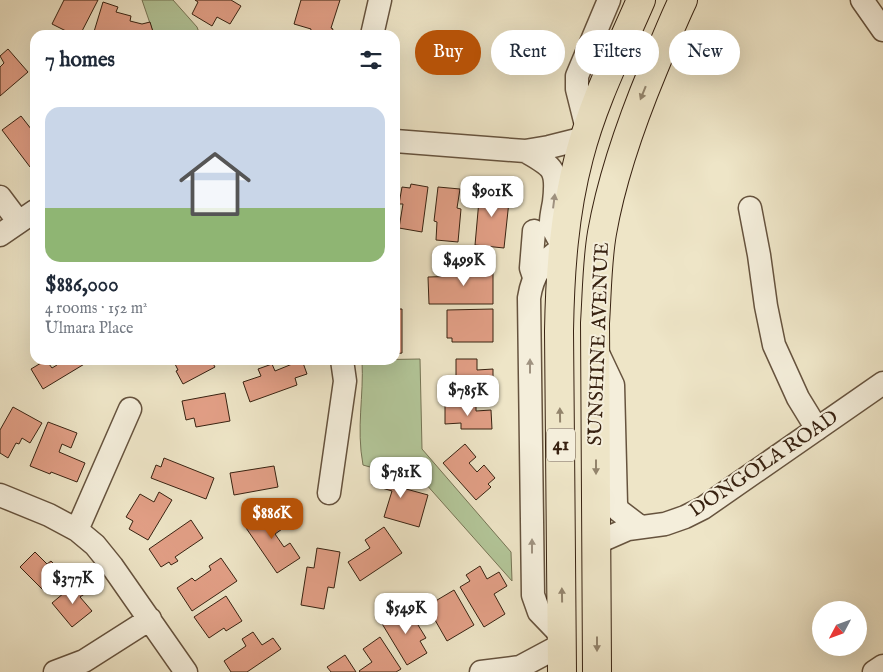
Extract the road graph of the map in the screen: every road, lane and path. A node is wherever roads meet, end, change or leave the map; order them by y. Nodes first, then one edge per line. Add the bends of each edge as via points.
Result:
1 (380, 0) edge
2 (609, 0) edge
3 (641, 0) edge
4 (661, 0) edge
5 (683, 0) edge
6 (862, 0) edge
7 (373, 30) edge
8 (628, 30) edge
9 (638, 30) edge
10 (883, 30) edge
11 (609, 75) edge
12 (586, 134) junction
13 (400, 141) edge
14 (525, 151) junction
15 (0, 197) edge
16 (750, 208) dead end
17 (27, 216) edge
18 (534, 231) dead end
19 (0, 235) edge
20 (563, 247) junction
21 (534, 276) junction
22 (559, 331) junction
23 (596, 336) junction
24 (343, 365) edge
25 (883, 384) edge
26 (130, 410) dead end
27 (817, 429) junction
28 (329, 492) dead end
29 (0, 495) edge
30 (639, 526) junction
31 (77, 530) junction
32 (596, 543) junction
33 (150, 619) junction
34 (563, 640) junction
35 (883, 666) edge
36 (524, 669) edge
37 (55, 672) edge
38 (186, 672) edge
39 (480, 672) edge
40 (562, 672) edge
41 (597, 672) edge
42 (874, 672) edge

1 - 7 street
2 - 12 street via 577,76
3 - 8 main road, SUNSHINE AVENUE / 41
4 - 9 main road
5 -> 23 main road, SUNSHINE AVENUE / 41 via 634,116 610,193 597,274
6 - 10 street
11 - 12 main road, SUNSHINE AVENUE / 41
12 - 14 street via 549,148
12 - 20 main road, SUNSHINE AVENUE / 41
13 - 14 street
20 -> 14 street via 551,222 556,178 546,163
15 - 17 street
16 - 27 street via 774,345 798,398
17 - 19 street
18 - 21 street via 531,268
20 - 21 street via 543,262
20 - 22 main road, SUNSHINE AVENUE / 41
34 -> 21 street via 539,612 532,586 529,298
22 - 23 main road
34 -> 22 main road, SUNSHINE AVENUE / 41
23 - 30 street via 613,385 616,504 618,510
23 -> 32 main road, SUNSHINE AVENUE / 41
24 - 28 street via 345,381
25 - 27 street, DONGOLA ROAD
26 - 31 street
27 - 30 street, DONGOLA ROAD via 703,508 664,524
29 - 31 street
30 - 32 street, DONGOLA ROAD
31 - 33 street via 96,545
32 -> 41 main road, SUNSHINE AVENUE / 41
33 - 37 street via 84,661
33 - 38 street
34 - 36 street
34 - 40 main road, SUNSHINE AVENUE / 41
35 - 42 street
36 - 39 street

